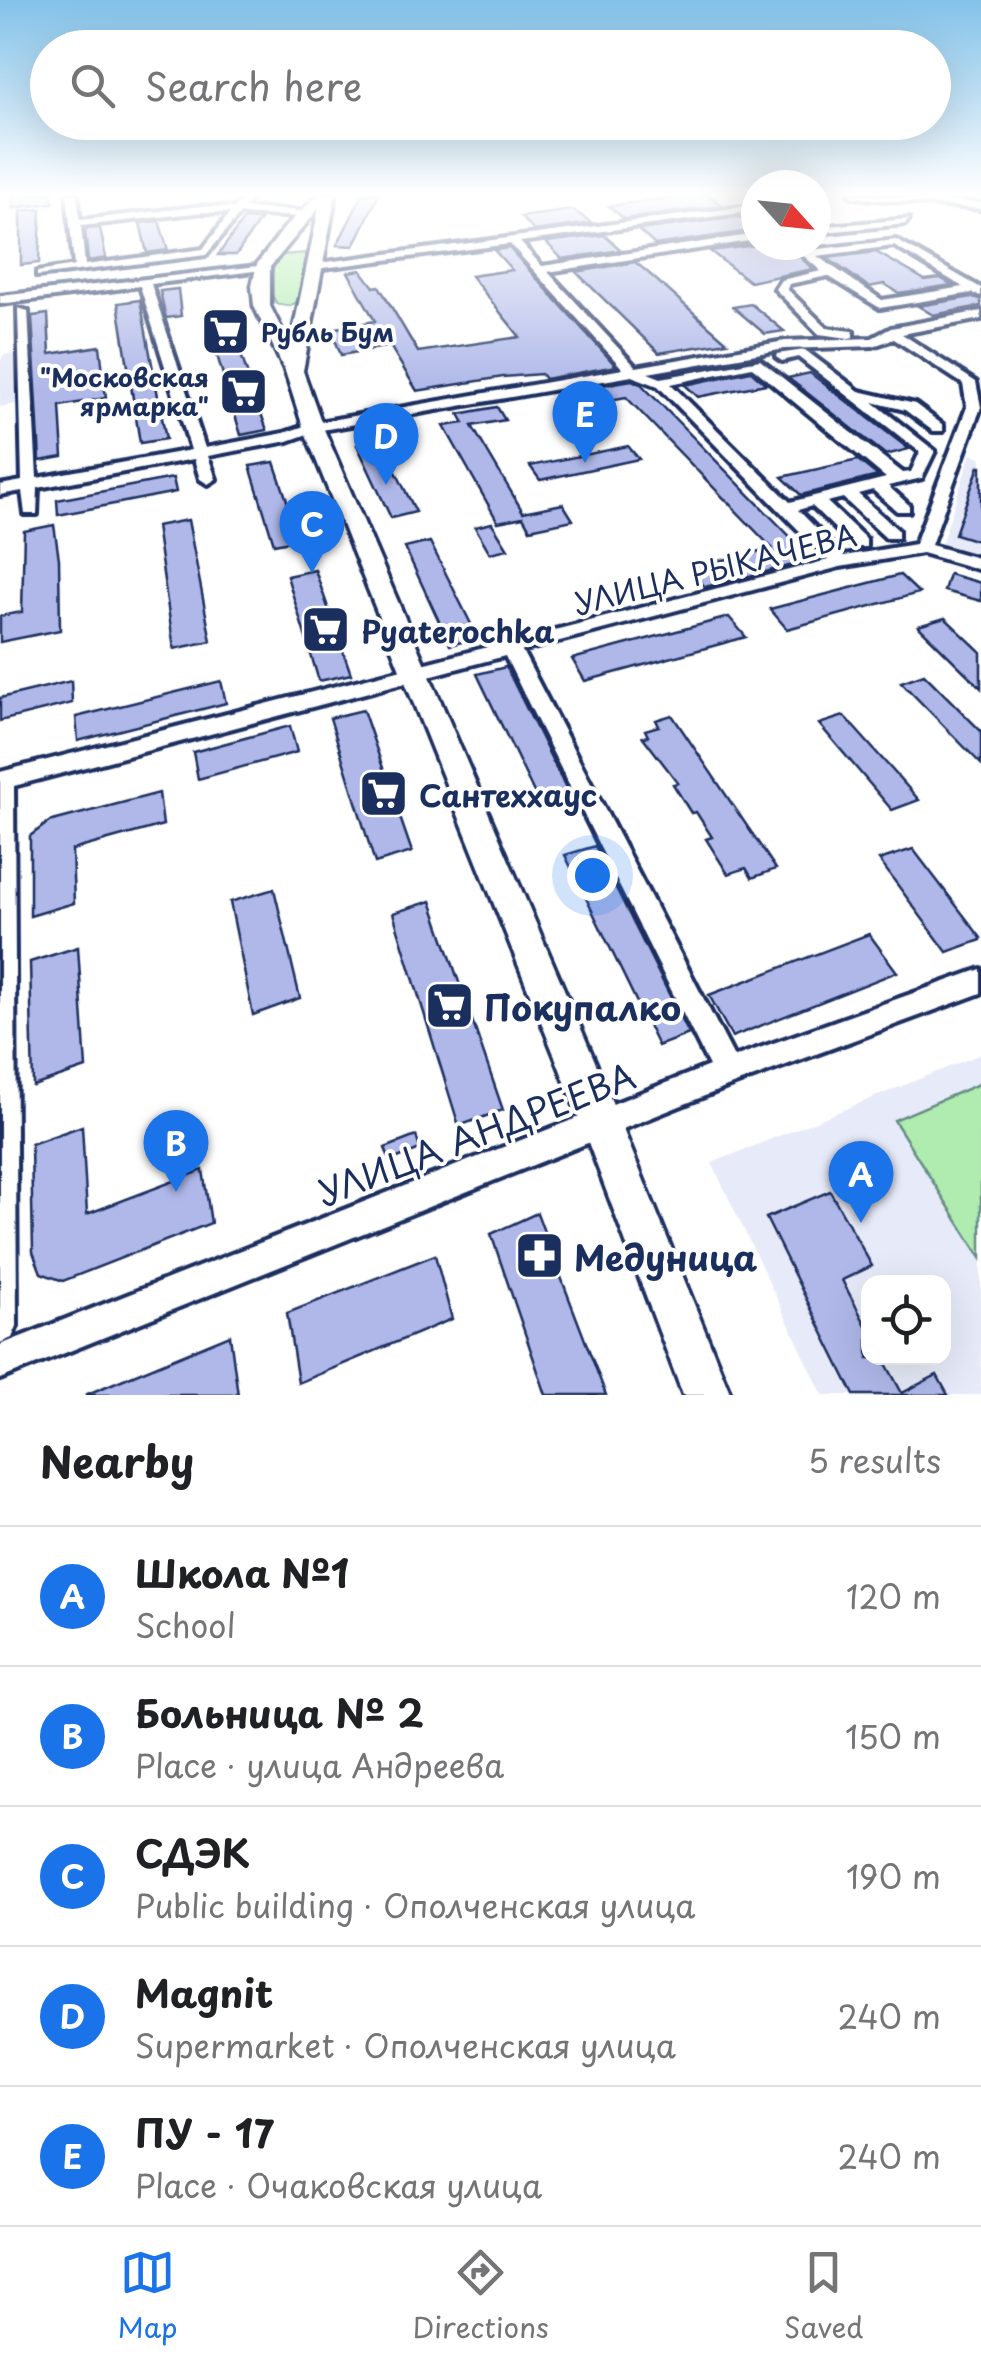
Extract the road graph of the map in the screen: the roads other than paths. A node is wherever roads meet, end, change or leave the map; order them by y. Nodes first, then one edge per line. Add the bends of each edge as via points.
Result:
1 (79, 259) edge
2 (150, 259) edge
3 (268, 259) edge
4 (317, 259) edge
5 (372, 259) edge
6 (530, 259) edge
7 (611, 259) edge
8 (924, 259) edge
9 (815, 260) edge
10 (315, 266) junction
11 (262, 267) junction
12 (80, 268) junction
13 (540, 270) junction
14 (830, 272) junction
15 (41, 274) dead end
16 (144, 281) junction
17 (977, 291) edge
18 (0, 300) edge
19 (305, 303) junction
20 (262, 306) junction
21 (22, 312) dead end
22 (981, 315) edge
23 (891, 332) junction
24 (756, 363) junction
25 (294, 372) junction
26 (632, 372) junction
27 (974, 379) edge
28 (660, 382) junction
29 (853, 393) junction
30 (978, 406) edge
31 (313, 428) junction
32 (938, 428) dead end
33 (972, 438) edge
34 (201, 453) junction
35 (902, 478) junction
36 (208, 479) dead end
37 (29, 484) junction
38 (878, 486) junction
39 (0, 490) edge
40 (847, 493) junction
41 (816, 501) junction
42 (786, 508) junction
43 (903, 508) dead end
44 (31, 511) dead end
45 (892, 534) dead end
46 (860, 542) dead end
47 (922, 548) junction
48 (840, 562) junction
49 (981, 565) edge
50 (511, 648) junction
51 (416, 674) junction
52 (1, 780) edge
53 (981, 980) edge
54 (728, 1073) junction
55 (600, 1124) junction
56 (0, 1326) edge
57 (0, 1362) edge
58 (707, 1395) edge

1 - 12 street
2 - 12 street
3 - 11 highway
4 - 10 highway
5 - 10 street
6 - 13 street
7 - 13 street
8 - 17 street
9 - 14 street
10 - 19 highway
11 - 16 street
11 - 20 highway
12 - 15 street
13 - 26 street
14 - 17 street via 880,304
14 - 23 street via 784,282 781,289 823,331
16 - 18 street
16 - 34 street
19 - 20 highway via 292,310
19 - 25 highway
20 - 25 highway
21 - 37 street
22 - 23 street
23 - 26 street via 873,342 785,345
23 - 27 street
24 - 28 street
24 - 29 street via 800,353
24 - 35 street
25 - 31 highway
26 - 28 street
26 - 31 street
27 - 30 street
28 - 42 street
29 - 32 street via 910,407
29 - 35 street via 928,451 917,474
30 - 33 street
31 - 34 street
31 - 51 highway
33 - 47 street
34 - 36 street
34 - 37 street
35 - 38 street
37 - 39 street
37 - 44 street
38 - 40 street
38 - 43 street
40 - 41 street
40 - 45 street
41 - 42 street
41 - 46 street
42 - 48 street
47 - 48 street, УЛИЦА РЫКАЧЕВА
47 - 49 street
48 - 50 street, УЛИЦА РЫКАЧЕВА
50 - 51 street, УЛИЦА РЫКАЧЕВА
50 - 54 street
51 - 52 street, УЛИЦА РЫКАЧЕВА
51 - 55 highway
52 - 56 street
53 - 54 street, УЛИЦА АНДРЕЕВА
54 - 55 street, УЛИЦА АНДРЕЕВА
55 - 57 street, УЛИЦА АНДРЕЕВА
55 - 58 highway

